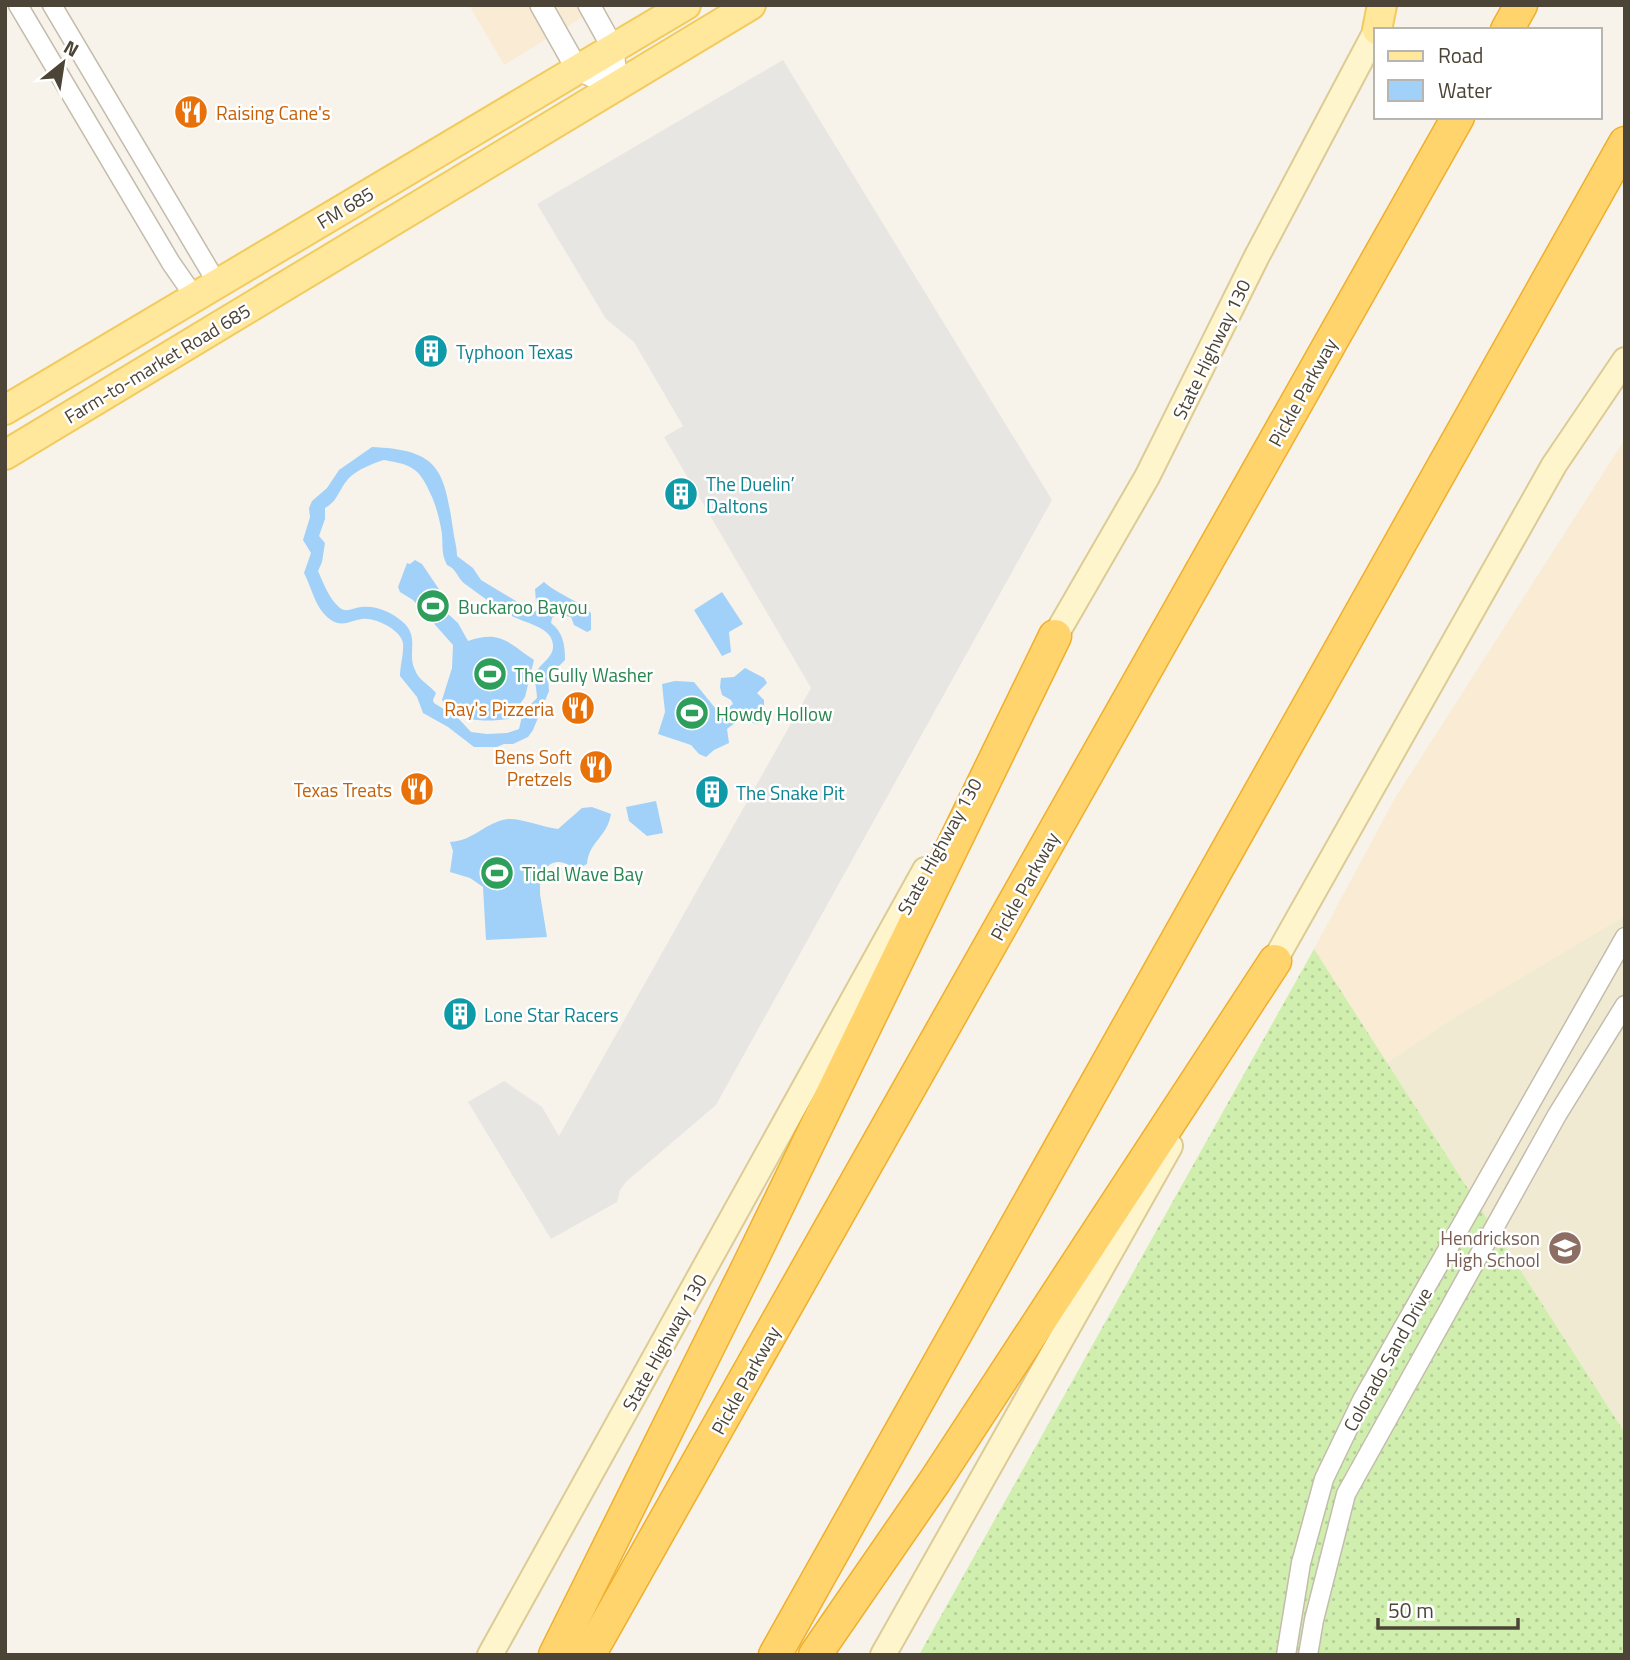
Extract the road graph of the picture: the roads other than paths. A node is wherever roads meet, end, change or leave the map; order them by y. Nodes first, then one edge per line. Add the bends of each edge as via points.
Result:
1 (18, 5) edge
2 (52, 5) edge
3 (541, 5) edge
4 (589, 5) edge
5 (686, 5) edge
6 (751, 5) edge
7 (1382, 5) edge
8 (1392, 5) edge
9 (1521, 5) edge
10 (1378, 28) edge
11 (1379, 28) edge
12 (1508, 28) edge
13 (68, 31) junction
14 (1374, 37) edge
15 (41, 44) junction
16 (613, 48) junction
17 (577, 69) junction
18 (617, 88) junction
19 (1457, 119) edge
20 (1625, 143) edge
21 (170, 205) junction
22 (145, 219) junction
23 (309, 271) joint
24 (205, 290) junction
25 (1625, 360) edge
26 (5, 410) edge
27 (5, 456) edge
28 (1055, 636) junction
29 (1625, 937) edge
30 (1275, 961) junction
31 (1625, 1005) edge
32 (490, 1655) edge
33 (555, 1655) edge
34 (589, 1655) edge
35 (775, 1655) edge
36 (815, 1655) edge
37 (883, 1655) edge
38 (1286, 1655) edge
39 (1308, 1655) edge

1 - 15 street
2 - 13 street
3 - 17 street
4 - 16 street
5 - 16 main road, FM 685 / FM 685
6 - 18 main road, FM 685 / FM 685
7 - 10 main road
8 - 11 main road, State Highway 130
9 - 12 highway
13 - 15 street
13 - 21 street
14 - 28 main road, State Highway 130 via 1263,244 1147,477
15 - 22 street
16 - 17 main road, FM 685 / FM 685
16 - 18 street
17 - 18 street
17 - 24 main road, FM 685 / FM 685
18 - 23 main road, FM 685 / FM 685
19 - 34 highway, Pickle Parkway
20 - 35 highway
21 - 22 street
21 - 24 street
22 - 24 street
23 - 27 main road, Farm-to-market Road 685 / FM 685
24 - 26 main road, FM 685 / FM 685
25 - 30 main road via 1554,465
28 - 32 main road, State Highway 130
28 - 33 highway
29 - 38 street, Colorado Sand Drive via 1362,1400 1324,1479 1301,1563
30 - 36 highway via 943,1469
30 - 37 main road
31 - 39 street, Colorado Sand Drive via 1557,1115 1346,1494

